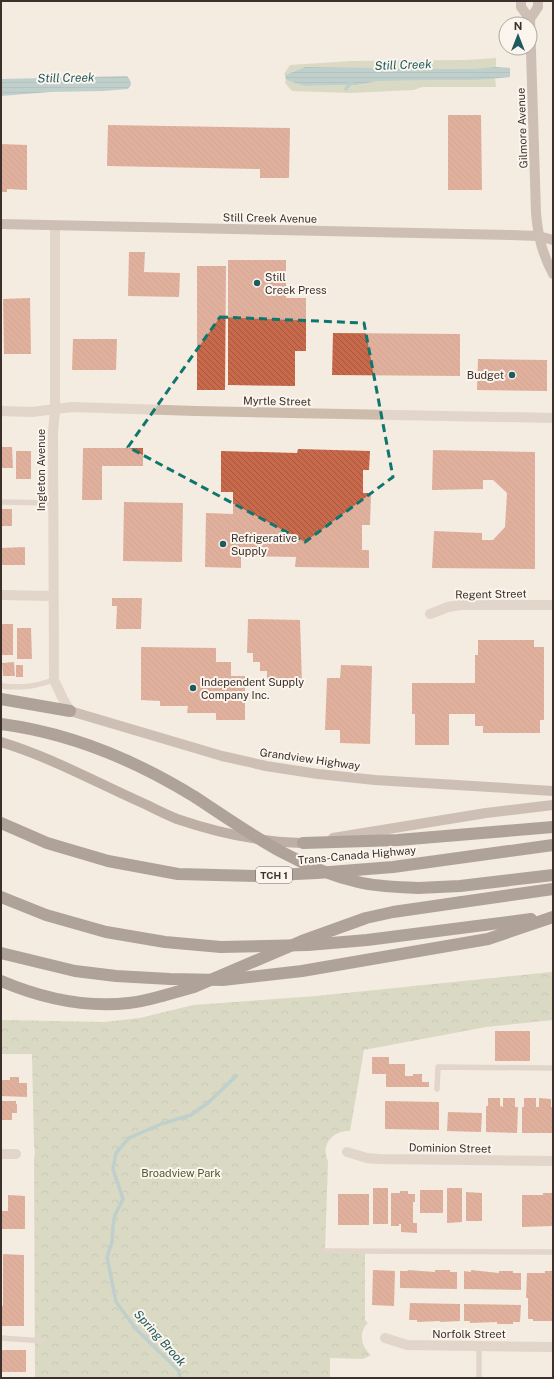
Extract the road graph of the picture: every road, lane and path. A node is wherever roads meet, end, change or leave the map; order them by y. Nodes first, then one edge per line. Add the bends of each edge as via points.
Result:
1 (521, 1) edge
2 (538, 1) edge
3 (528, 16) edge
4 (532, 16) edge
5 (531, 56) edge
6 (1, 224) edge
7 (55, 226) junction
8 (553, 231) edge
9 (538, 236) junction
10 (553, 240) edge
11 (553, 274) edge
12 (55, 410) junction
13 (1, 411) edge
14 (553, 418) edge
15 (1, 502) edge
16 (53, 503) junction
17 (1, 595) edge
18 (53, 596) junction
19 (553, 605) edge
20 (430, 614) dead end
21 (54, 680) junction
22 (1, 686) edge
23 (1, 699) edge
24 (70, 711) junction
25 (1, 724) edge
26 (1, 742) edge
27 (552, 790) edge
28 (553, 805) edge
29 (1, 823) edge
30 (553, 827) edge
31 (303, 843) junction
32 (553, 844) edge
33 (553, 875) edge
34 (553, 889) edge
35 (1, 897) edge
36 (553, 917) edge
37 (1, 953) edge
38 (1, 981) edge
39 (553, 1068) edge
40 (437, 1089) dead end
41 (347, 1152) dead end
42 (1, 1154) edge
43 (16, 1154) dead end
44 (553, 1161) edge
45 (325, 1251) dead end
46 (553, 1252) edge
47 (1, 1338) edge
48 (385, 1338) dead end
49 (44, 1341) dead end
50 (479, 1346) junction
51 (553, 1347) edge
52 (479, 1378) edge

1 - 3 main road, Gilmore Avenue via 521,6
2 - 4 main road, Gilmore Avenue via 538,7
5 - 9 main road, Gilmore Avenue
6 - 7 main road, Still Creek Avenue
7 - 9 main road, Still Creek Avenue
7 - 12 street, Ingleton Avenue
8 - 9 main road, Still Creek Avenue
9 - 10 main road, Still Creek Avenue
9 - 11 main road, Gilmore Avenue
12 - 13 street, Myrtle Street
12 - 14 street, Myrtle Street via 72,407
12 - 16 street, Ingleton Avenue
15 - 16 lane
16 - 18 street, Ingleton Avenue
17 - 18 street
18 - 21 street, Ingleton Avenue
19 - 20 street, Regent Street via 460,605
21 - 22 lane via 22,688
21 - 24 street, Ingleton Avenue
23 - 24 highway
24 - 27 main road, Grandview Highway via 222,756 266,766 375,780
25 - 33 highway, bridge via 68,738 133,762 195,797 278,851 307,865 359,882 418,888 460,886
26 - 31 main road via 177,818 250,838
28 - 31 main road via 486,813
29 - 32 highway, Trans-Canada Highway / TCH 1 via 47,843 108,861 178,874 255,876 393,867
30 - 31 highway via 398,840
34 - 38 highway, bridge via 366,918 302,941 194,986 162,996 122,1003 101,1005 72,1002 42,996
35 - 36 highway via 46,915 106,932 165,942 222,947 308,945
36 - 37 highway via 488,939 302,971 222,980 116,976 76,971
39 - 40 lane via 438,1067
41 - 44 street, Dominion Street via 378,1159
42 - 43 street
45 - 46 lane
47 - 49 lane
48 - 50 street, Norfolk Street via 407,1345
50 - 51 street, Norfolk Street
50 - 52 lane

